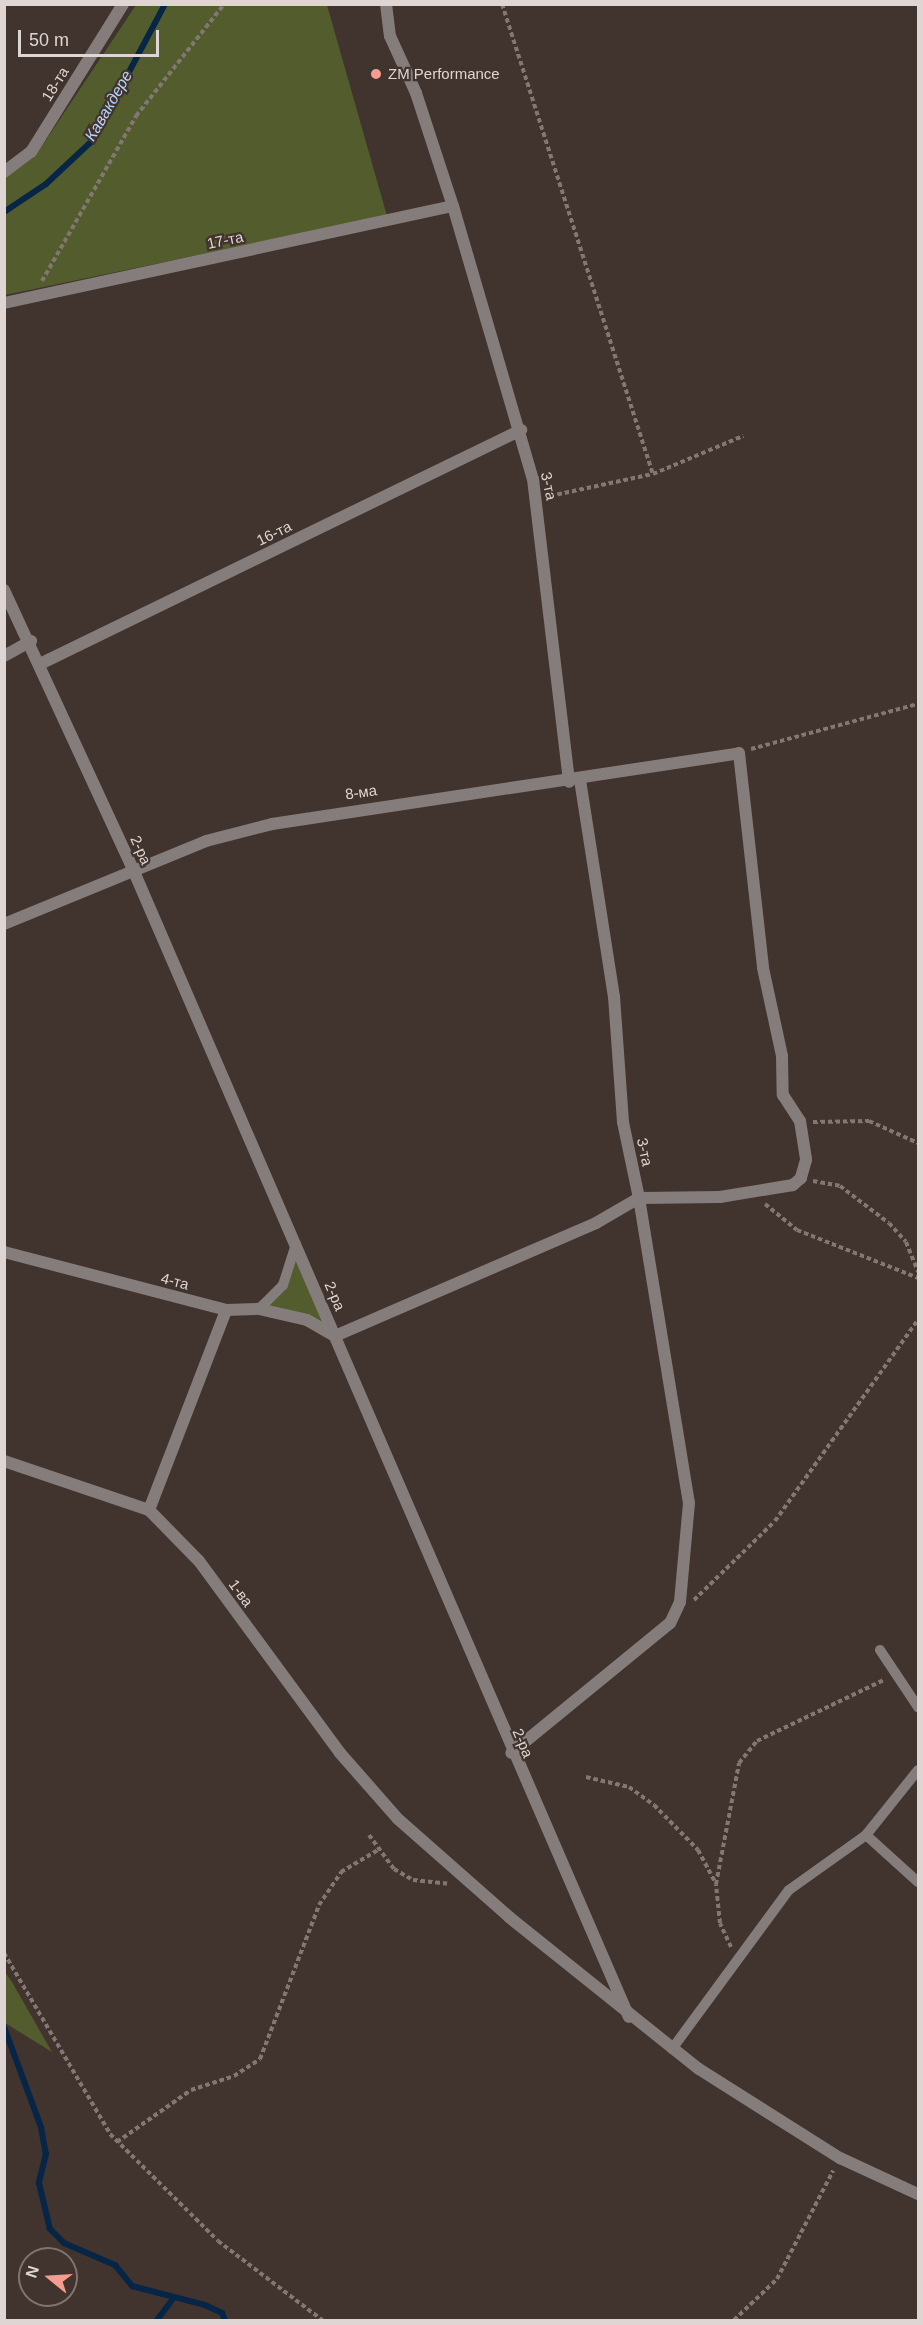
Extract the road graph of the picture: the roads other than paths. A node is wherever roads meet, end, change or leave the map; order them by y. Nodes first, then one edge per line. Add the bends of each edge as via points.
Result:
1 (123, 4) edge
2 (387, 4) edge
3 (4, 172) edge
4 (453, 206) junction
5 (4, 303) edge
6 (521, 430) junction
7 (4, 590) edge
8 (31, 641) junction
9 (4, 656) edge
10 (42, 663) junction
11 (575, 782) junction
12 (135, 874) junction
13 (4, 924) edge
14 (639, 1198) junction
15 (296, 1242) junction
16 (4, 1252) edge
17 (226, 1310) junction
18 (259, 1310) junction
19 (335, 1336) junction
20 (4, 1461) edge
21 (149, 1510) junction
22 (880, 1650) dead end
23 (918, 1707) edge
24 (511, 1753) junction
25 (918, 1770) edge
26 (866, 1835) junction
27 (918, 1882) edge
28 (629, 2017) junction
29 (672, 2049) junction
30 (918, 2194) edge

1 - 3 street, 18-та via 31,152
2 - 4 street, 3-та via 390,36 416,93
4 - 5 street, 17-та
4 - 6 street, 3-та
6 - 10 street, 16-та
6 - 11 street, 3-та via 537,497
7 - 8 street, 2-ра
8 - 9 street
8 - 10 street, 2-ра
10 - 12 street, 2-ра
11 - 12 street, 8-ма via 359,807 272,824 206,841
11 - 14 street, 3-та via 614,997 623,1122
11 - 14 street, 8-ма via 638,766 739,753 763,968 782,1056 783,1095 800,1121 806,1160 801,1178 754,1192
12 - 13 street, 8-ма
12 - 15 street, 2-ра
14 - 19 street via 596,1223
14 - 24 street, 3-та via 689,1503 686,1576 670,1623
15 - 18 lane via 283,1285
15 - 19 street, 2-ра
16 - 17 street, 4-та
17 - 18 street, 4-та
17 - 21 street
18 - 19 street, 4-та via 306,1320
19 - 24 street, 2-ра
20 - 21 street, 1-ва
21 - 28 street, 1-ва via 199,1561 340,1753 398,1819
22 - 23 lane via 893,1675
24 - 28 street, 2-ра
25 - 26 lane
26 - 27 lane
26 - 29 lane via 789,1890
28 - 29 street, 1-ва
29 - 30 street, 1-ва via 765,2115 840,2158

